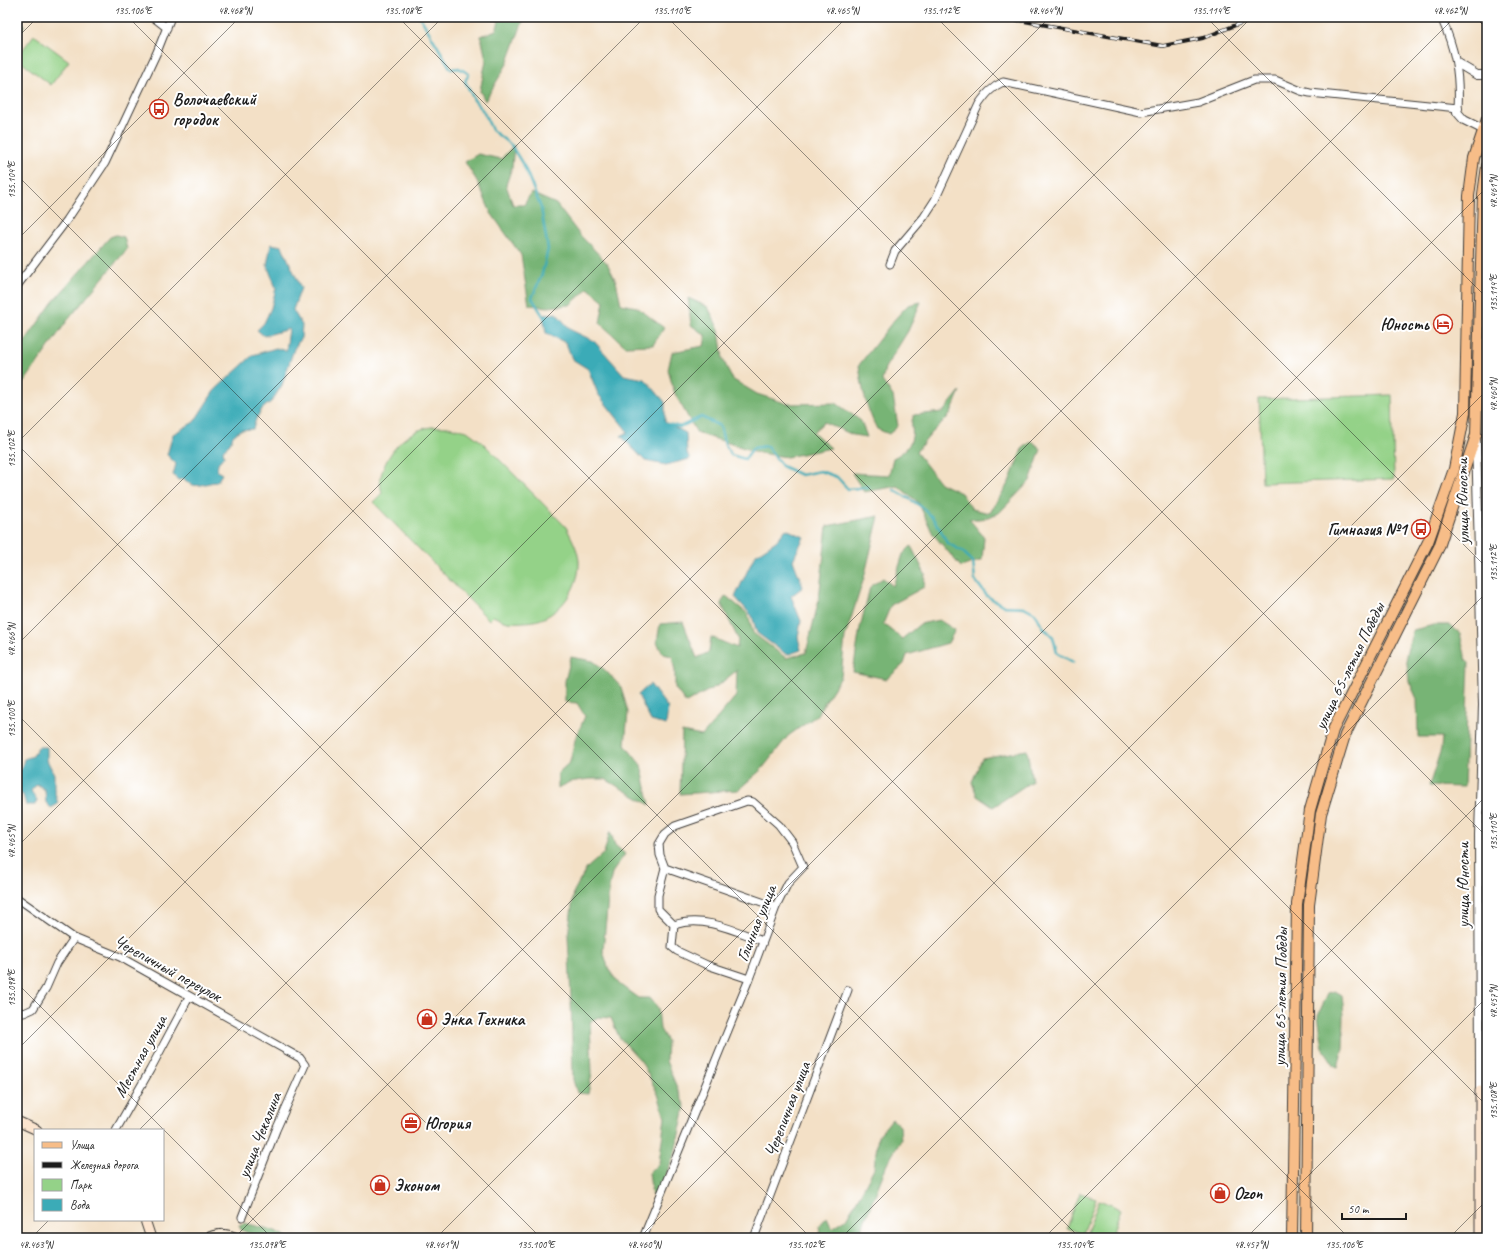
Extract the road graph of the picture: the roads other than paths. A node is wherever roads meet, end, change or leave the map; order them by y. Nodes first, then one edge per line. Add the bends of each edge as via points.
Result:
1 (153, 17) edge
2 (171, 17) edge
3 (1441, 17) edge
4 (166, 28) junction
5 (1457, 63) junction
6 (1487, 75) edge
7 (1458, 108) junction
8 (1487, 119) edge
9 (1485, 130) edge
10 (1487, 166) edge
11 (1485, 213) edge
12 (890, 264) dead end
13 (17, 286) edge
14 (1476, 435) junction
15 (665, 868) junction
16 (17, 898) edge
17 (776, 906) junction
18 (674, 925) junction
19 (74, 938) junction
20 (763, 941) junction
21 (749, 979) junction
22 (848, 990) dead end
23 (189, 997) junction
24 (17, 1011) edge
25 (305, 1066) joint
26 (1484, 1091) edge
27 (17, 1121) edge
28 (34, 1129) edge
29 (117, 1129) edge
30 (242, 1216) dead end
31 (145, 1221) edge
32 (151, 1238) edge
33 (643, 1238) edge
34 (754, 1238) edge
35 (1292, 1238) edge
36 (1306, 1238) edge
37 (1480, 1238) edge

1 - 4 street
2 - 4 street
3 - 5 street
4 - 13 street via 105,163 67,220
5 - 6 street via 1477,74
5 - 7 street
7 - 9 street via 1457,112 1464,120
7 - 12 street via 1310,93 1266,79 1244,83 1198,102 1141,112 1003,82 994,86 979,104 934,200 924,217 895,251
8 - 9 main road, улица 65-летия Победы
9 - 35 main road, улица 65-летия Победы via 1474,158 1469,196 1465,413 1454,469 1428,542 1334,730 1310,810 1297,904
10 - 11 main road, улица 65-летия Победы via 1483,194
11 - 14 main road, улица 65-летия Победы
14 - 26 street, улица Юности via 1483,705 1479,836 1480,1072
14 - 36 main road, улица 65-летия Победы via 1439,547 1345,735 1321,814 1309,905
15 - 17 street
15 - 17 street, Глинная улица via 660,855 660,844 665,834 675,826 747,801 753,802 779,825 792,842 802,867 788,883
15 - 18 street, Глинная улица via 658,895 658,909
16 - 19 street, Черепичный переулок
17 - 20 street, Глинная улица
18 - 20 street via 684,922 717,924
18 - 21 street via 672,947 677,951 707,965
19 - 23 street, Черепичный переулок via 120,956
19 - 24 street via 33,1010 24,1013
20 - 21 street, Глинная улица
21 - 33 street, Глинная улица
22 - 34 street, Черепичная улица
23 - 25 street, Черепичный переулок via 300,1058
23 - 29 street, Местная улица
25 - 30 street, улица Чекалина
26 - 37 main road, улица Юности
27 - 28 main road
31 - 32 main road

